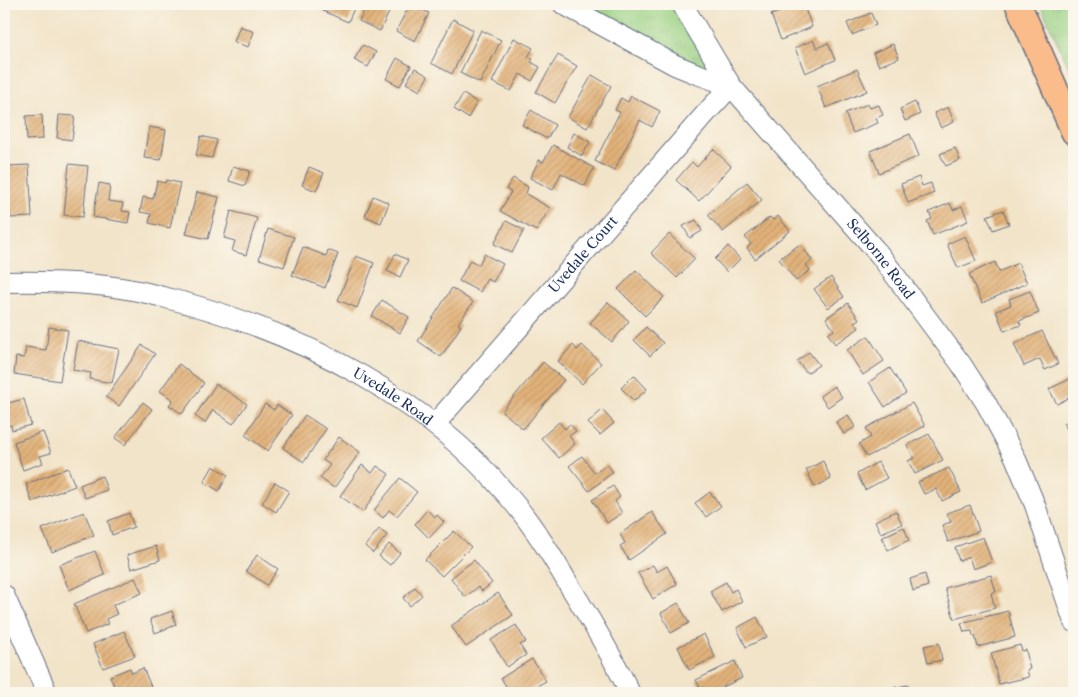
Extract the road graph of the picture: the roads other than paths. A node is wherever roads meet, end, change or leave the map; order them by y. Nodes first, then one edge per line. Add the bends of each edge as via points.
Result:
1 (564, 4) edge
2 (682, 4) edge
3 (1018, 4) edge
4 (731, 86) junction
5 (1074, 132) edge
6 (30, 281) junction
7 (4, 282) edge
8 (4, 298) edge
9 (435, 424) junction
10 (4, 595) edge
11 (1074, 622) edge
12 (47, 693) edge
13 (630, 693) edge

1 - 4 street, Selborne Road via 675,65
2 - 4 street
3 - 5 main road
4 - 9 street, Uvedale Court
4 - 11 street, Selborne Road via 879,254 986,403 1015,457 1035,505
6 - 7 street, Uvedale Road
6 - 8 street
6 - 9 street, Uvedale Road via 94,284 147,292 274,332 338,362
9 - 13 street, Uvedale Road via 477,462 541,539
10 - 12 street

